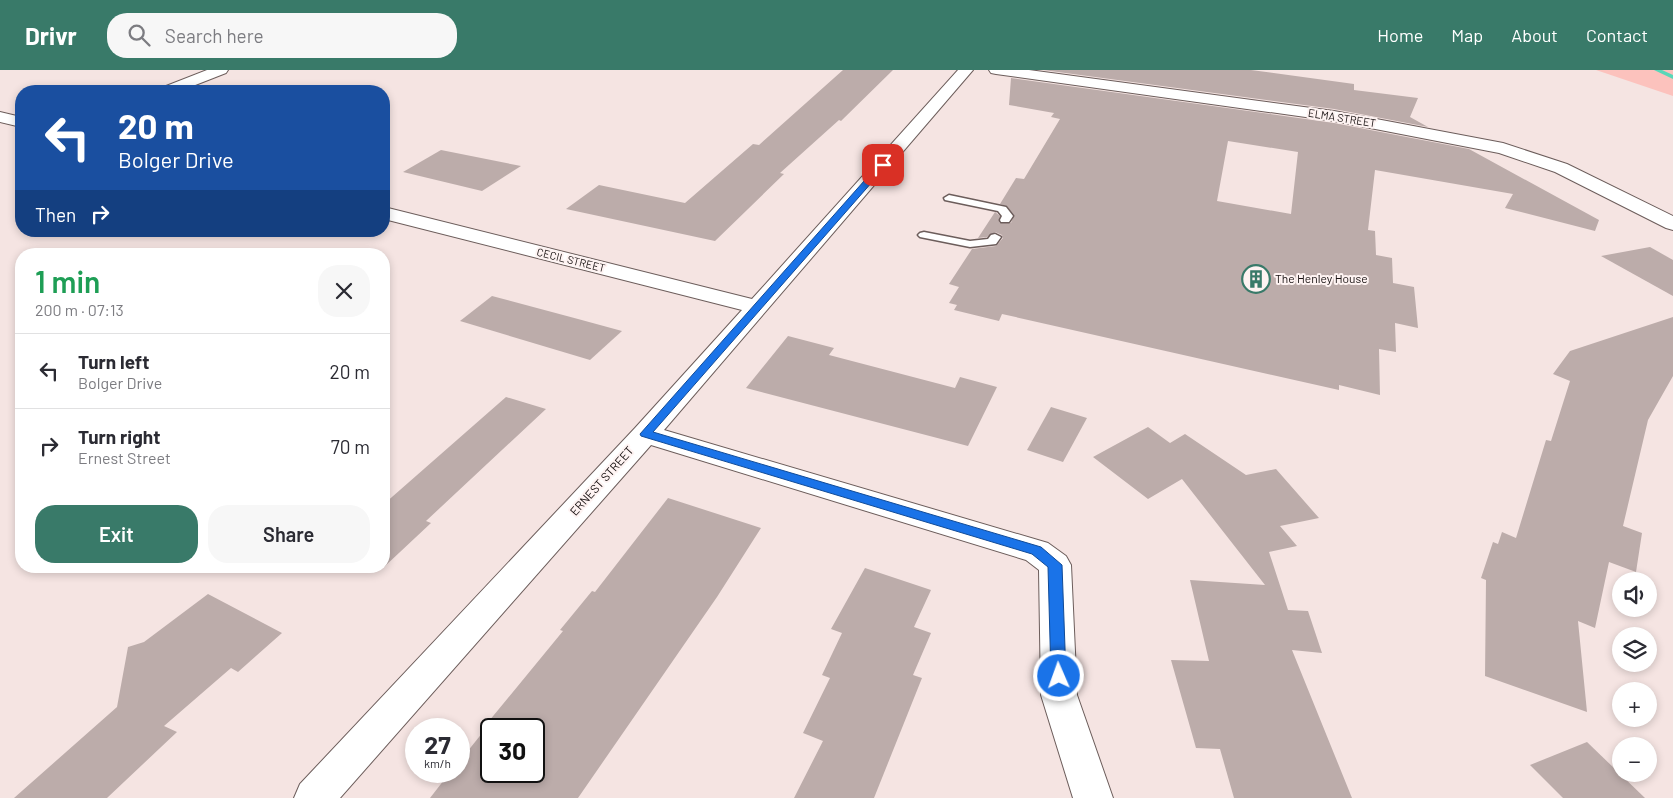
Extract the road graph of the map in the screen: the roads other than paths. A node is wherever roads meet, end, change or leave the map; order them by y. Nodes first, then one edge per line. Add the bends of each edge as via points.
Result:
1 (221, 70) edge
2 (966, 70) edge
3 (996, 70) edge
4 (182, 85) edge
5 (0, 118) edge
6 (15, 121) edge
7 (949, 198) dead end
8 (390, 215) edge
9 (1005, 220) dead end
10 (1673, 224) edge
11 (924, 235) dead end
12 (994, 237) dead end
13 (758, 308) junction
14 (646, 434) junction
15 (314, 798) edge
16 (1093, 798) edge

1 - 4 street
2 - 13 street, ERNEST STREET
3 - 10 street, ELMA STREET via 1334,116 1503,148 1561,168
5 - 6 street
7 - 9 lane via 1002,209 1008,216
8 - 13 street, CECIL STREET
11 - 12 lane via 970,244 992,242
13 - 14 street, ERNEST STREET
14 - 15 street, ERNEST STREET
14 - 16 street via 1037,550 1055,565 1059,695

